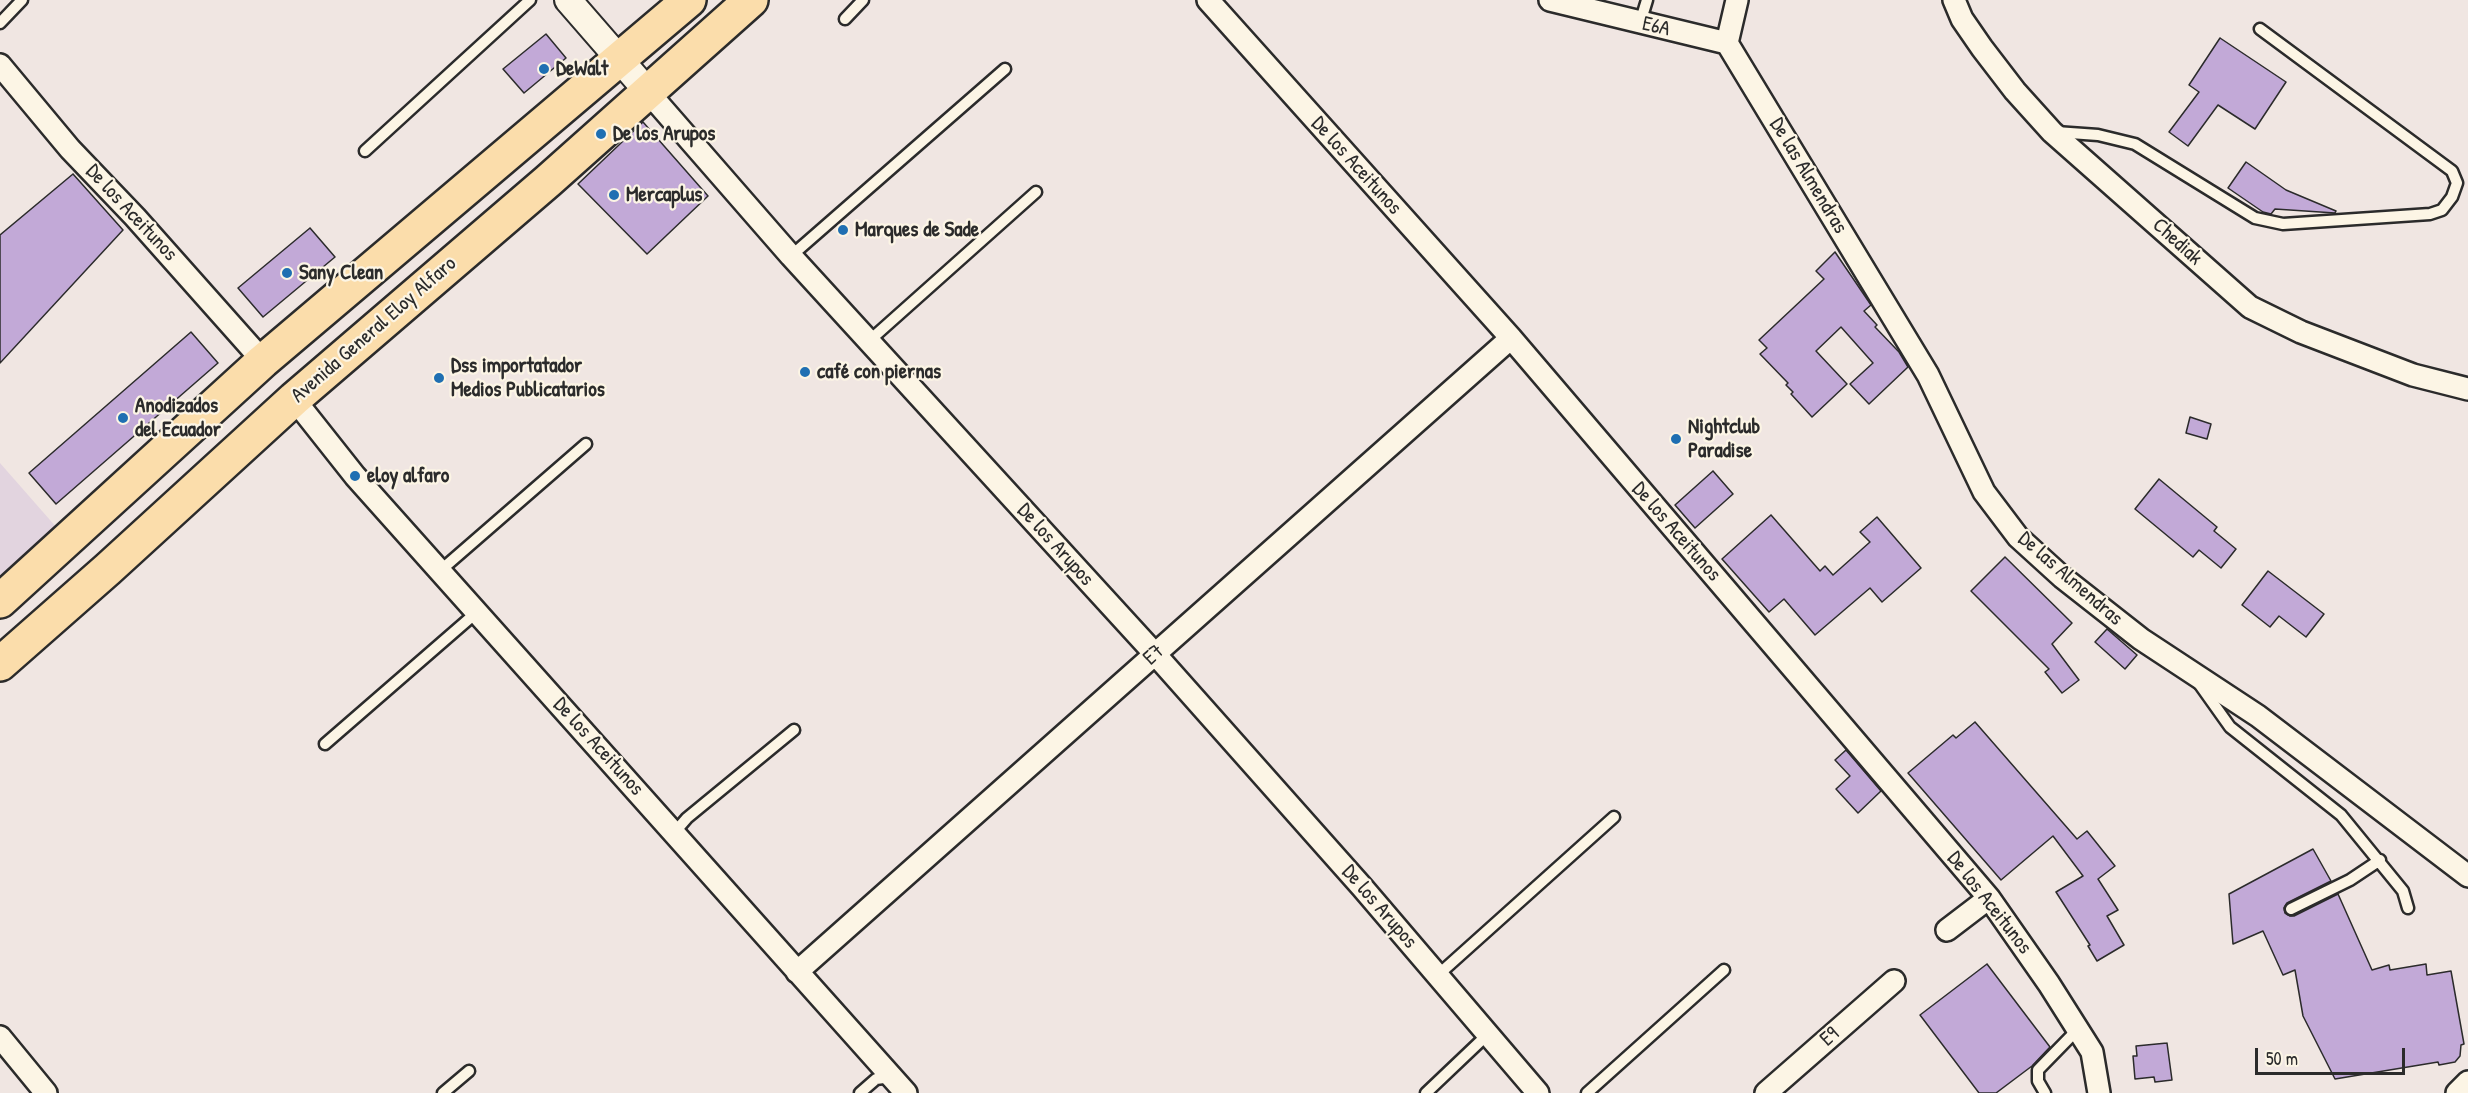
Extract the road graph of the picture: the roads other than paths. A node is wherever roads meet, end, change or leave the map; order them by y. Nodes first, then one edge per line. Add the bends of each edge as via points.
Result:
1 (22, 0) edge
2 (530, 0) edge
3 (568, 0) edge
4 (689, 0) edge
5 (751, 0) edge
6 (863, 0) edge
7 (1208, 0) edge
8 (1550, 0) edge
9 (1647, 0) edge
10 (1737, 0) edge
11 (1954, 0) edge
12 (845, 19) dead end
13 (0, 23) edge
14 (1640, 24) junction
15 (2260, 29) dead end
16 (1727, 43) junction
17 (620, 60) junction
18 (0, 65) edge
19 (1005, 69) dead end
20 (648, 92) junction
21 (2052, 132) junction
22 (365, 151) dead end
23 (1036, 192) dead end
24 (791, 256) junction
25 (1511, 339) junction
26 (869, 341) junction
27 (263, 361) junction
28 (2468, 389) edge
29 (294, 399) junction
30 (586, 444) dead end
31 (441, 570) junction
32 (0, 601) edge
33 (477, 612) junction
34 (1155, 654) junction
35 (0, 664) edge
36 (2191, 672) junction
37 (794, 730) dead end
38 (325, 744) dead end
39 (1614, 817) dead end
40 (674, 833) junction
41 (2380, 860) junction
42 (2468, 876) edge
43 (1989, 898) junction
44 (2408, 908) dead end
45 (2291, 909) dead end
46 (1947, 930) dead end
47 (1724, 970) dead end
48 (798, 972) junction
49 (1438, 975) junction
50 (1894, 981) dead end
51 (2078, 1029) junction
52 (1487, 1035) junction
53 (0, 1036) edge
54 (470, 1071) dead end
55 (891, 1077) junction
56 (2468, 1082) edge
57 (46, 1093) edge
58 (443, 1093) edge
59 (860, 1093) edge
60 (906, 1093) edge
61 (1426, 1093) edge
62 (1538, 1093) edge
63 (1587, 1093) edge
64 (1766, 1093) edge
65 (2045, 1093) edge
66 (2099, 1093) edge
67 (2457, 1093) edge

1 - 13 lane
2 - 22 lane
3 - 17 street, De los Arupos
4 - 17 main road
5 - 20 main road, Avenida General Eloy Alfaro
6 - 12 lane
7 - 25 street, De los Aceitunos
8 - 14 street, E6A
9 - 14 lane
10 - 16 street
11 - 21 street, Chediak via 1982,48
14 - 16 street, E6A
15 - 21 lane via 2452,171 2457,183 2442,210 2283,224 2255,218 2135,144 2098,135
16 - 36 street, De las Almendras via 1928,375 1984,492 2019,537 2062,578
17 - 20 street, De los Arupos
17 - 27 main road
18 - 27 street, De los Aceitunos
19 - 24 lane
20 - 24 street, De los Arupos
20 - 29 main road, Avenida General Eloy Alfaro
21 - 28 street, Chediak via 2250,307 2301,332 2413,375
23 - 26 lane
24 - 26 street, De los Arupos
25 - 34 street, E7
25 - 43 street, De los Aceitunos
26 - 34 street, De los Arupos
27 - 32 main road
29 - 31 street, De los Aceitunos via 355,476
29 - 35 main road, Avenida General Eloy Alfaro
30 - 31 lane
31 - 33 street, De los Aceitunos
33 - 38 lane
33 - 40 street, De los Aceitunos
34 - 48 street, E7
34 - 49 street, De los Arupos
36 - 41 lane via 2230,727 2341,815
36 - 42 street, De las Almendras via 2258,716
37 - 40 lane
39 - 49 lane
40 - 48 street, De los Aceitunos
41 - 44 lane via 2403,891
41 - 45 lane via 2350,880
43 - 46 street
43 - 51 street, De los Aceitunos
47 - 63 lane
48 - 55 street, De los Aceitunos
49 - 52 street, De los Arupos
50 - 64 street, E9
51 - 65 lane via 2038,1070 2038,1081
51 - 66 street, De los Aceitunos via 2092,1052
52 - 61 lane
52 - 62 street, De los Arupos
53 - 57 street
54 - 58 lane
55 - 59 lane via 876,1079
55 - 60 street, De los Aceitunos
56 - 67 street

